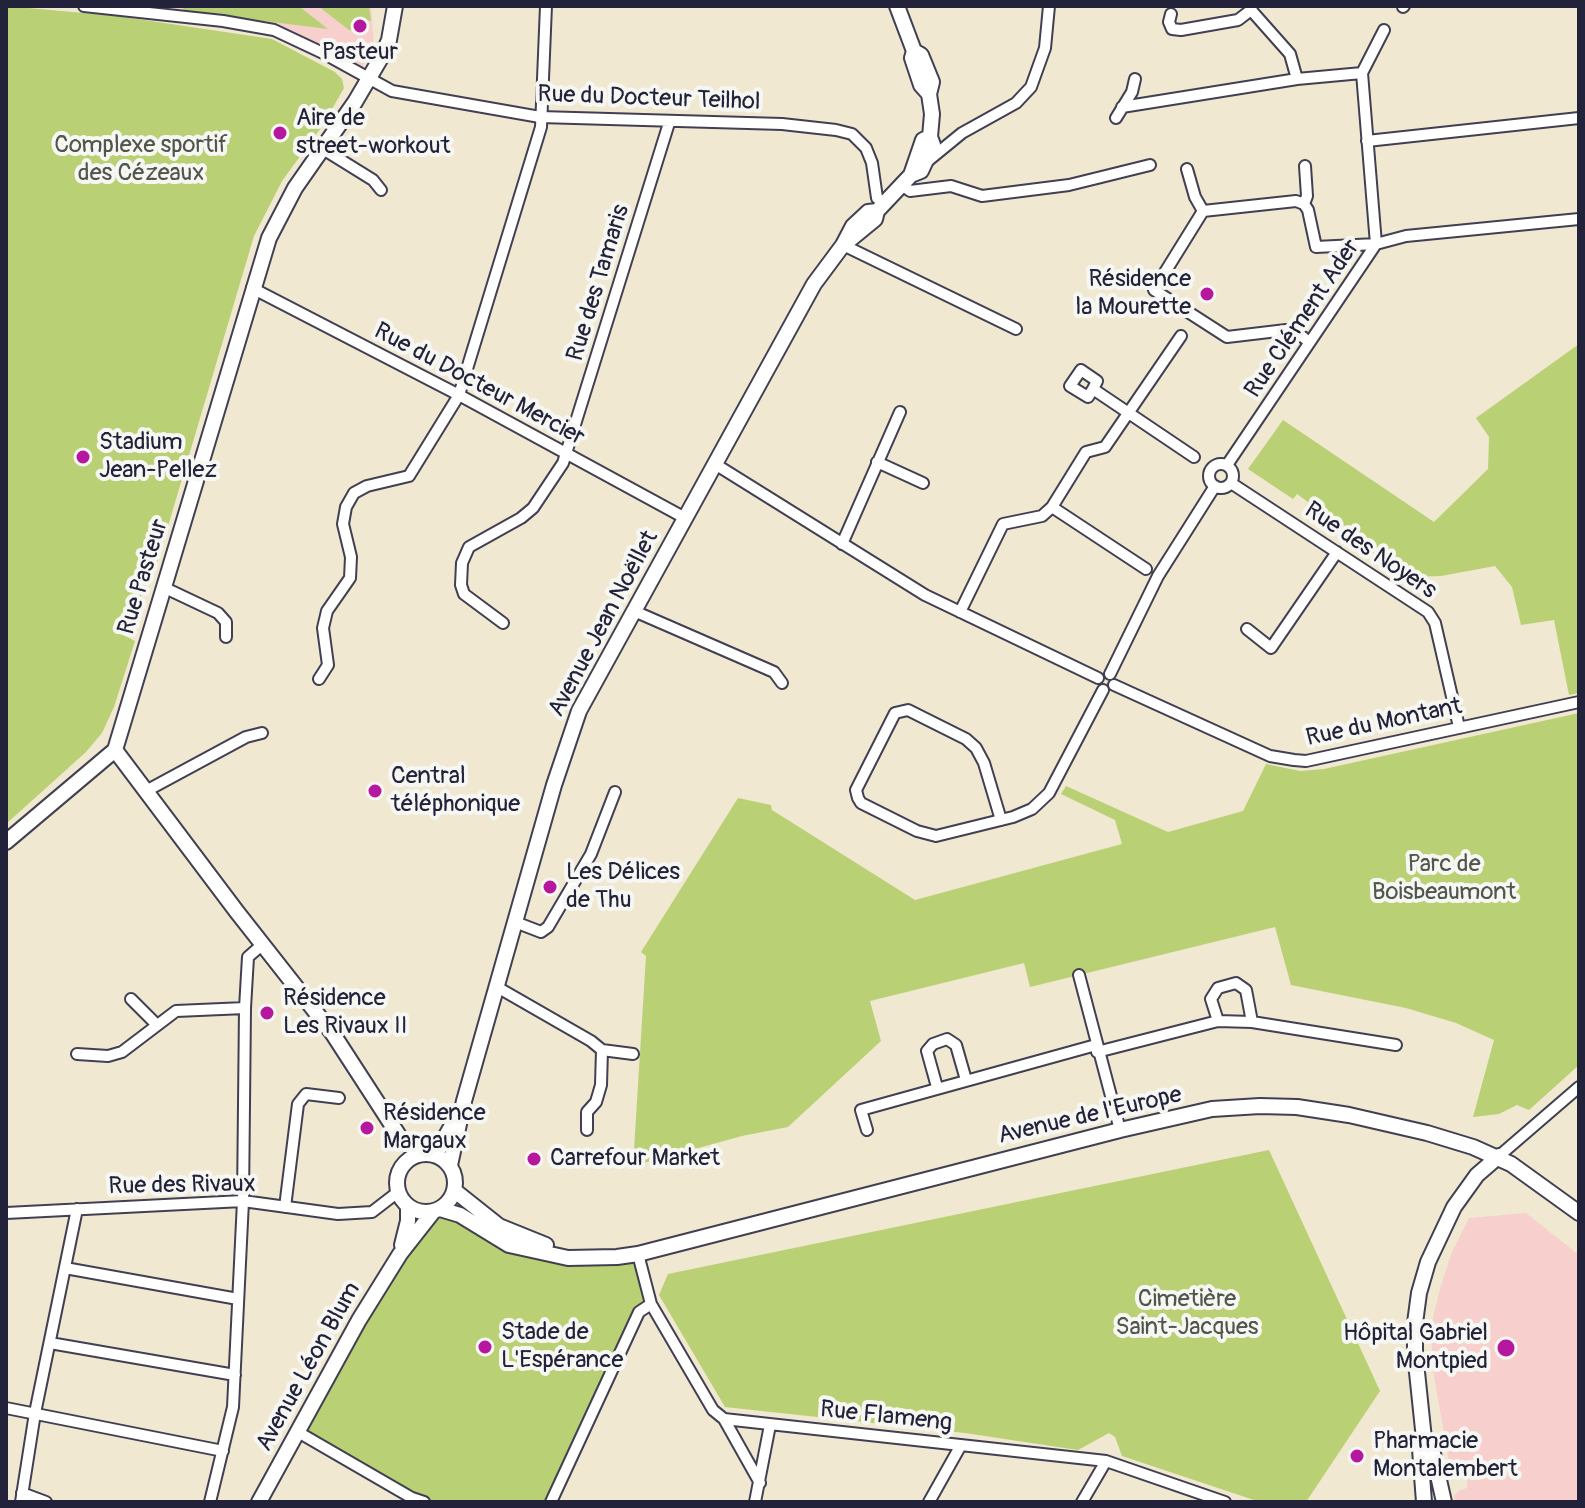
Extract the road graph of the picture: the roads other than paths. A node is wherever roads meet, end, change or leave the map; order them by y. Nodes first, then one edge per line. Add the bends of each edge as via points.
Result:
1 (84, 6) edge
2 (395, 6) edge
3 (546, 6) edge
4 (897, 6) edge
5 (1049, 6) edge
6 (1252, 8) edge
7 (1171, 14) dead end
8 (1384, 30) dead end
9 (1362, 73) junction
10 (1135, 79) dead end
11 (1297, 79) junction
12 (368, 80) junction
13 (540, 117) junction
14 (1579, 118) edge
15 (669, 123) junction
16 (930, 137) junction
17 (954, 138) junction
18 (1367, 141) junction
19 (323, 149) junction
20 (926, 163) junction
21 (1150, 165) dead end
22 (1305, 166) dead end
23 (1187, 169) dead end
24 (906, 180) junction
25 (381, 190) dead end
26 (1304, 204) junction
27 (881, 207) junction
28 (1203, 211) junction
29 (1579, 219) edge
30 (1376, 244) junction
31 (843, 245) junction
32 (252, 288) junction
33 (1016, 329) dead end
34 (1181, 336) dead end
35 (1309, 342) junction
36 (1075, 378) dead end
37 (459, 395) junction
38 (900, 412) dead end
39 (1129, 413) junction
40 (567, 455) junction
41 (1194, 457) dead end
42 (877, 462) junction
43 (715, 464) junction
44 (1227, 465) junction
45 (923, 483) dead end
46 (1231, 483) junction
47 (1215, 486) junction
48 (1052, 507) junction
49 (685, 518) junction
50 (842, 544) junction
51 (1337, 552) junction
52 (1146, 569) dead end
53 (163, 587) junction
54 (634, 611) junction
55 (960, 612) junction
56 (503, 623) dead end
57 (1247, 629) dead end
58 (226, 637) dead end
59 (319, 679) dead end
60 (782, 683) dead end
61 (1109, 683) junction
62 (1579, 702) edge
63 (1459, 727) junction
64 (262, 733) dead end
65 (115, 750) junction
66 (146, 791) junction
67 (615, 792) dead end
68 (1001, 820) junction
69 (6, 842) edge
70 (515, 922) junction
71 (263, 944) junction
72 (1079, 975) dead end
73 (497, 987) junction
74 (131, 999) dead end
75 (245, 1008) junction
76 (1218, 1021) junction
77 (1252, 1022) junction
78 (157, 1025) junction
79 (1396, 1045) dead end
80 (1097, 1049) junction
81 (602, 1050) junction
82 (77, 1054) dead end
83 (633, 1054) dead end
84 (966, 1080) junction
85 (937, 1087) junction
86 (1579, 1087) edge
87 (339, 1098) dead end
88 (464, 1101) junction
89 (587, 1130) dead end
90 (867, 1130) dead end
91 (1120, 1130) junction
92 (401, 1139) junction
93 (428, 1155) junction
94 (1499, 1156) junction
95 (403, 1165) junction
96 (450, 1165) junction
97 (455, 1191) junction
98 (398, 1192) junction
99 (243, 1201) junction
100 (408, 1206) junction
101 (285, 1207) junction
102 (77, 1209) junction
103 (436, 1211) junction
104 (6, 1213) edge
105 (1579, 1213) edge
106 (400, 1254) junction
107 (638, 1254) junction
108 (599, 1257) junction
109 (65, 1268) junction
110 (238, 1299) junction
111 (651, 1304) junction
112 (50, 1343) junction
113 (235, 1375) junction
114 (6, 1408) edge
115 (35, 1413) junction
116 (724, 1419) junction
117 (770, 1425) junction
118 (298, 1432) junction
119 (1424, 1439) junction
120 (961, 1445) junction
121 (223, 1451) junction
122 (1106, 1461) junction
123 (760, 1483) junction
124 (22, 1498) edge
125 (46, 1502) edge
126 (210, 1502) edge
127 (259, 1502) edge
128 (424, 1502) edge
129 (551, 1502) edge
130 (755, 1502) edge
131 (929, 1502) edge
132 (1082, 1502) edge
133 (1225, 1502) edge
134 (1424, 1502) edge
135 (1444, 1502) edge

1 - 12 street, Rue du Docteur Teilhol via 274,30
2 - 12 main road, Rue Pasteur via 389,40
3 - 13 street
4 - 16 main road, Avenue Jean Noëllet via 921,85 929,94
5 - 17 street via 1045,48 1031,87 1016,103
6 - 7 street via 1238,20 1181,30 1172,29
6 - 11 street via 1290,54
8 - 9 street
9 - 11 street
9 - 18 street
10 - 11 street via 1119,112
12 - 13 street, Rue du Docteur Teilhol via 392,91
12 - 19 main road, Rue Pasteur
13 - 15 street, Rue du Docteur Teilhol
13 - 37 street
14 - 18 street
15 - 27 street, Rue du Docteur Teilhol via 782,124 852,134 872,163
15 - 40 street, Rue des Tamaris
16 - 17 street
16 - 20 main road, Avenue Jean Noëllet via 933,145
16 - 24 main road, Avenue Jean Noëllet via 923,140
17 - 20 street
18 - 30 street
19 - 25 street
19 - 32 main road, Rue Pasteur via 285,205
20 - 24 main road, Avenue Jean Noëllet
21 - 24 street via 1069,185 982,196 951,186 910,191
22 - 26 street
23 - 28 street
24 - 27 main road, Avenue Jean Noëllet
26 - 28 street
26 - 30 street via 1316,247
27 - 31 main road, Avenue Jean Noëllet via 875,219
28 - 35 street via 1154,290 1227,337 1286,330
29 - 30 street, Rue Clément Ader via 1406,236
30 - 35 street, Rue Clément Ader
31 - 33 street
31 - 43 main road, Avenue Jean Noëllet via 814,284
32 - 37 street, Rue du Docteur Mercier
32 - 53 main road, Rue Pasteur
34 - 39 street
35 - 44 street, Rue Clément Ader
36 - 39 street via 1070,386 1088,397 1093,389
37 - 40 street, Rue du Docteur Mercier
37 - 59 street via 409,476 367,486 354,493 346,507 350,578 327,611 323,628 328,665
38 - 42 street
39 - 41 street
39 - 48 street via 1105,447 1086,452
40 - 49 street, Rue du Docteur Mercier
40 - 56 street, Rue des Tamaris via 533,508 469,547 462,563 464,594
42 - 45 street
42 - 50 street
43 - 49 main road, Avenue Jean Noëllet
43 - 50 street
44 - 46 street via 1233,473
44 - 47 street via 1212,468 1209,477
46 - 47 street
46 - 51 street, Rue des Noyers
47 - 61 street via 1158,576
48 - 52 street
48 - 55 street via 1042,516 1003,524
49 - 54 main road, Avenue Jean Noëllet
50 - 55 street
51 - 57 street via 1271,648
51 - 63 street, Rue des Noyers via 1432,616
53 - 58 street via 218,613 226,622
53 - 65 main road, Rue Pasteur
54 - 60 street via 774,672
54 - 70 main road, Avenue Jean Noëllet via 579,711
55 - 61 street via 1098,678 1098,686
61 - 63 street, Rue du Montant via 1284,759 1306,761
61 - 68 street via 1049,793 1032,809
62 - 63 street, Rue du Montant
64 - 66 street
65 - 66 main road
65 - 69 main road
66 - 71 main road
67 - 70 street via 591,854 548,927 541,932
68 - 68 street via 936,836 861,803 856,790 895,713 908,710 976,748
70 - 73 main road, Avenue Jean Noëllet
71 - 75 street via 248,957
71 - 92 main road via 333,1034
72 - 80 street
73 - 81 street
73 - 88 main road, Avenue Jean Noëllet
74 - 78 street
75 - 78 street via 176,1011
75 - 99 street
76 - 77 street
76 - 77 street via 1211,999 1218,988 1236,983 1246,990
76 - 80 street
77 - 79 street
78 - 82 street via 122,1052
80 - 84 street
80 - 91 street
81 - 83 street
81 - 89 street via 601,1085 587,1112
84 - 85 street
84 - 85 street via 956,1045 947,1039 927,1051
85 - 90 street via 861,1110
86 - 94 street
87 - 101 street via 306,1094 298,1104
88 - 93 main road, Avenue Jean Noëllet via 447,1138
88 - 96 main road, Avenue Jean Noëllet
91 - 94 main road, Avenue de l'Europe via 1212,1109 1297,1107 1402,1126
91 - 107 main road, Avenue de l'Europe
92 - 93 main road
92 - 95 main road
93 - 95 main road
93 - 96 main road
94 - 105 main road, Avenue de l'Europe
94 - 119 main road via 1454,1207 1419,1293 1415,1353
95 - 98 main road
96 - 97 main road
97 - 103 main road
97 - 108 main road, Avenue de l'Europe via 517,1235
98 - 100 main road
98 - 101 street, Rue des Rivaux via 372,1212
99 - 101 street, Rue des Rivaux
99 - 102 street, Rue des Rivaux
99 - 110 street
100 - 103 main road
100 - 106 main road, Avenue Léon Blum
102 - 104 street, Rue des Rivaux
102 - 109 street
103 - 106 main road, Avenue Léon Blum
103 - 108 main road, Avenue de l'Europe via 460,1215 509,1245 568,1258
106 - 118 main road, Avenue Léon Blum
107 - 108 main road, Avenue de l'Europe
107 - 111 street
109 - 110 street
109 - 112 street
110 - 113 street
111 - 116 street via 713,1410
111 - 129 street via 639,1312
112 - 113 street
112 - 115 street
113 - 121 street
114 - 115 street
115 - 121 street
115 - 124 street
116 - 117 street, Rue Flameng
116 - 123 street
117 - 120 street, Rue Flameng
117 - 123 street
118 - 127 main road, Avenue Léon Blum
118 - 128 street
119 - 134 main road
119 - 135 main road via 1432,1449
120 - 122 street, Rue Flameng
120 - 131 street
121 - 126 street
122 - 132 street
122 - 133 street, Rue Flameng
123 - 130 street
124 - 125 street

